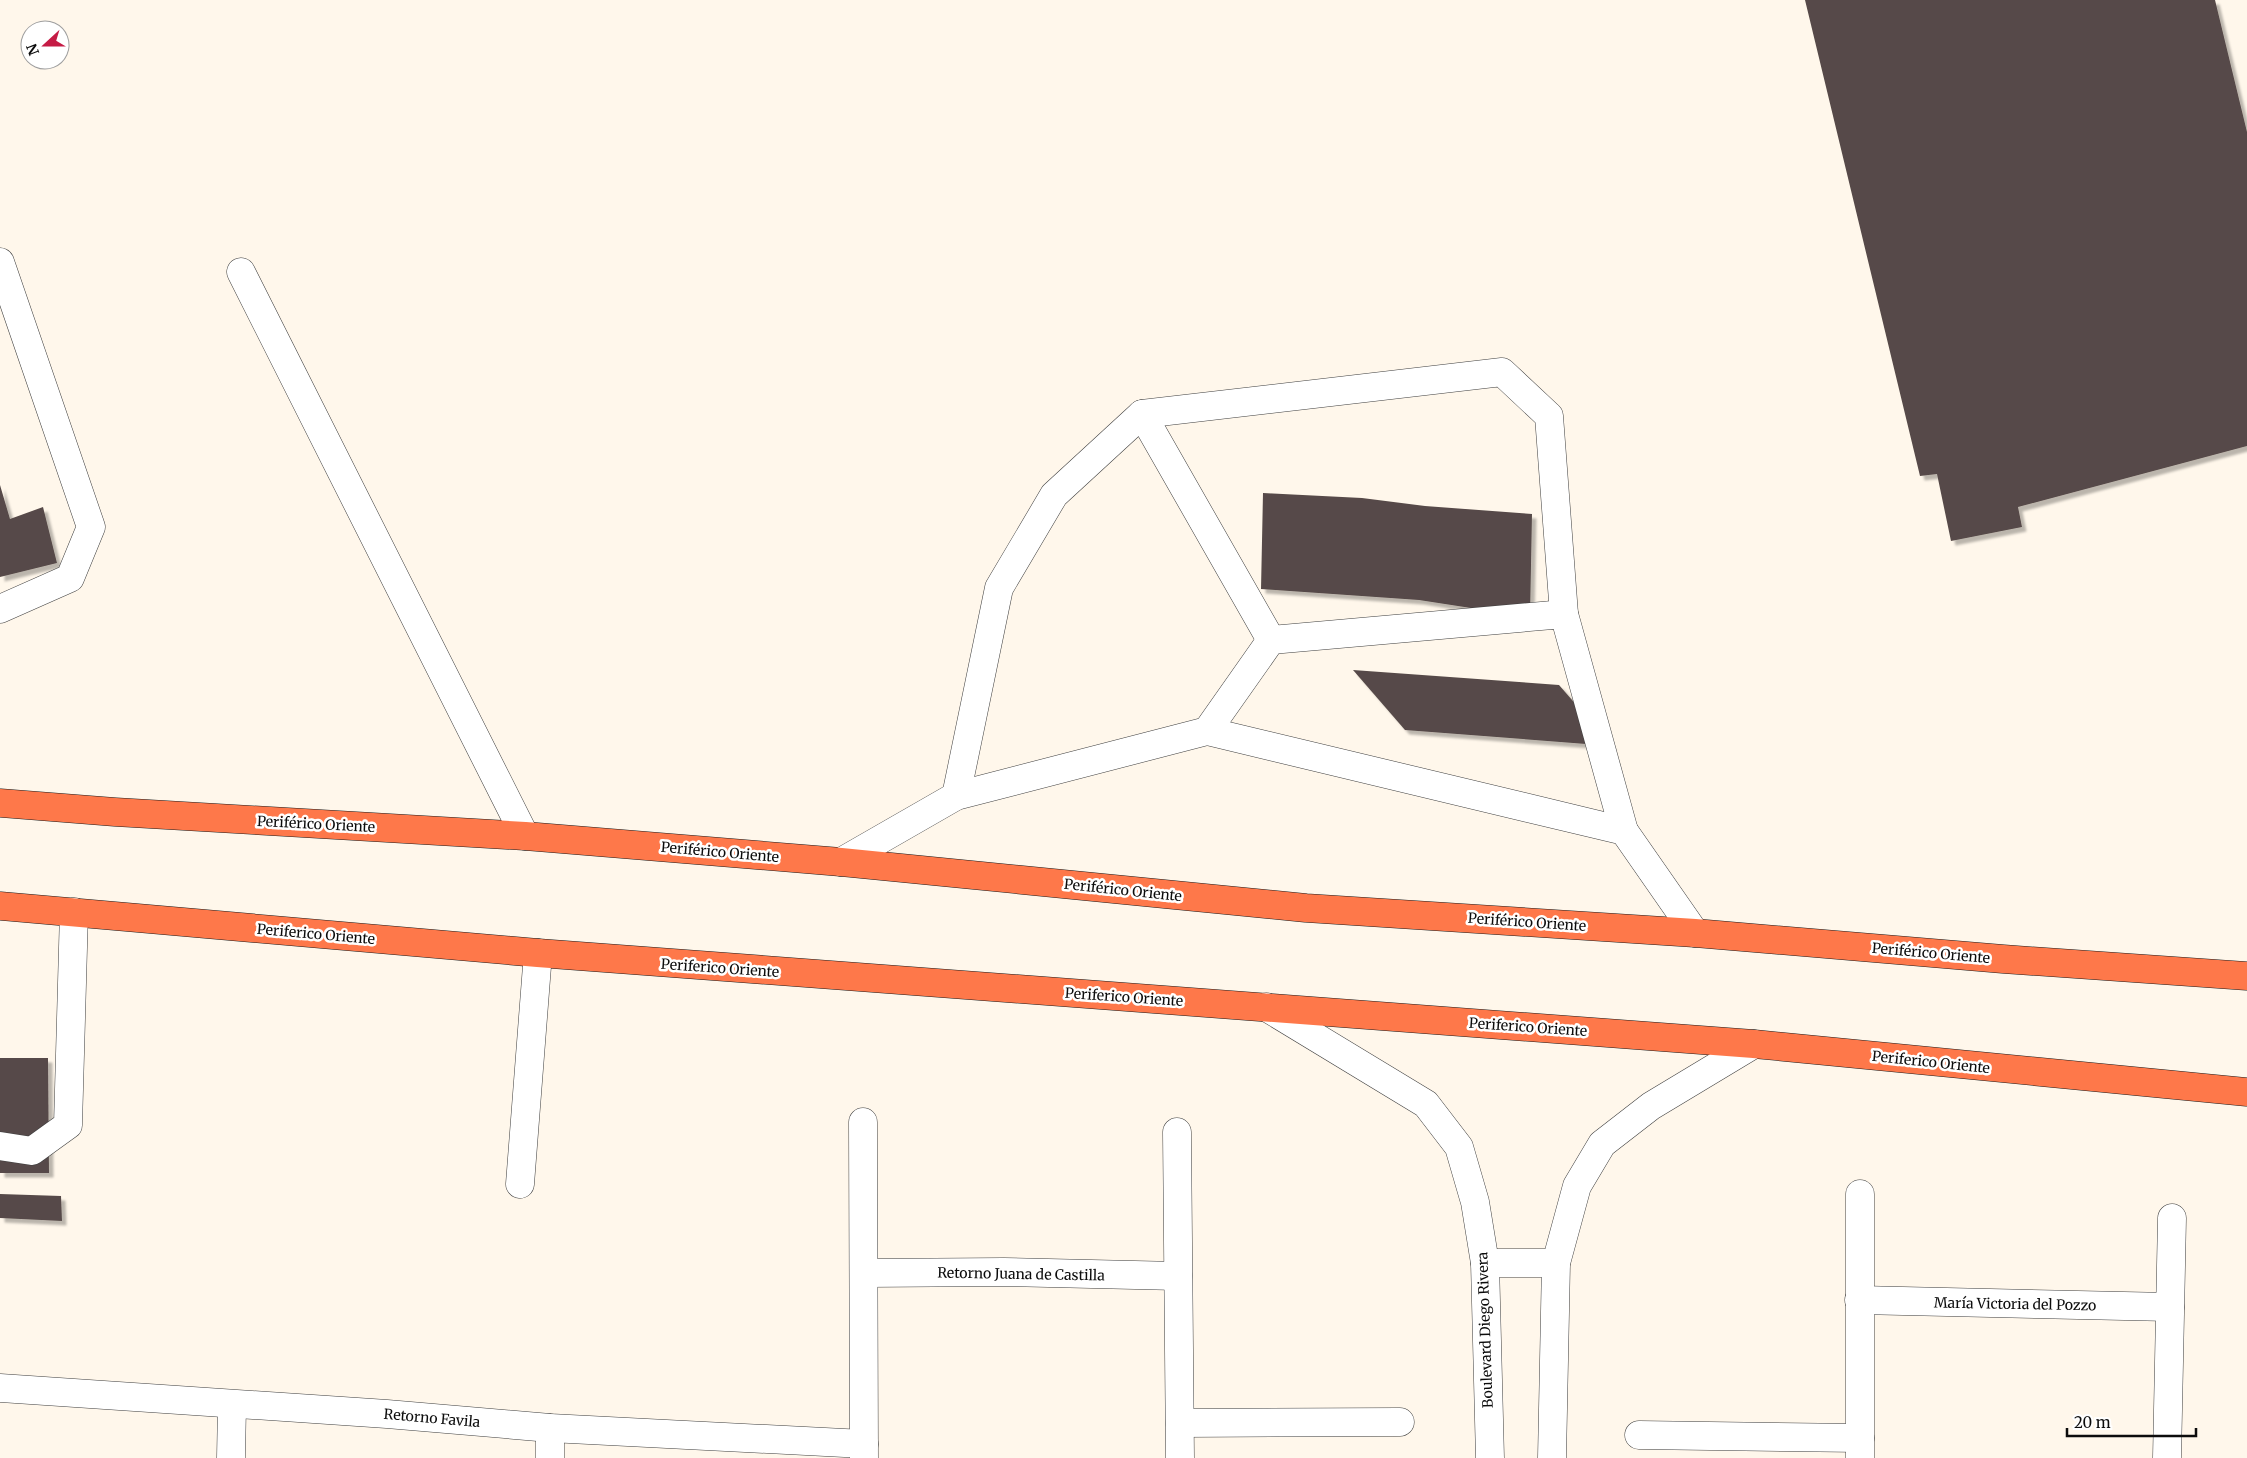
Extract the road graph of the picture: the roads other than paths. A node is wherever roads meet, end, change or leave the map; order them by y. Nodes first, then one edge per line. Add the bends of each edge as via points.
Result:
1 (0, 262) edge
2 (241, 272) dead end
3 (1142, 414) junction
4 (0, 609) edge
5 (1564, 614) junction
6 (1271, 640) junction
7 (1207, 731) junction
8 (956, 796) junction
9 (0, 803) edge
10 (1624, 831) junction
11 (525, 836) junction
12 (841, 862) junction
13 (0, 906) edge
14 (74, 912) junction
15 (1695, 933) junction
16 (538, 953) junction
17 (2247, 976) edge
18 (1266, 1007) junction
19 (1754, 1044) junction
20 (2247, 1092) edge
21 (863, 1122) dead end
22 (1177, 1132) dead end
23 (0, 1146) edge
24 (520, 1184) dead end
25 (1860, 1194) dead end
26 (2172, 1218) dead end
27 (1485, 1263) junction
28 (1556, 1263) junction
29 (864, 1273) junction
30 (1178, 1276) junction
31 (1859, 1300) junction
32 (2170, 1307) junction
33 (0, 1388) edge
34 (232, 1405) junction
35 (1400, 1422) dead end
36 (1180, 1423) junction
37 (550, 1428) junction
38 (1639, 1435) dead end
39 (1860, 1448) edge
40 (864, 1451) edge
41 (231, 1458) edge
42 (550, 1458) edge
43 (1180, 1458) edge
44 (1490, 1458) edge
45 (1552, 1458) edge
46 (2167, 1458) edge

1 - 4 street via 91,527 70,578
2 - 11 street
3 - 5 street via 1502,372 1549,416
3 - 6 street
3 - 8 street via 1054,495 999,588
5 - 6 street
5 - 10 street
6 - 7 street
7 - 8 street
7 - 10 street
8 - 12 street
9 - 11 highway, Periférico Oriente
10 - 15 street
11 - 12 highway, Periférico Oriente
12 - 15 highway, Periférico Oriente via 1306,908
13 - 14 highway, Periferico Oriente
14 - 16 highway, Periferico Oriente
14 - 23 street via 68,1125 32,1151
15 - 17 highway, Periférico Oriente
16 - 18 highway, Periferico Oriente
16 - 24 street
18 - 19 highway, Periferico Oriente
18 - 27 street, Boulevard Diego Rivera via 1426,1104 1459,1146 1475,1202
19 - 20 highway, Periferico Oriente
19 - 28 street via 1651,1106 1602,1144 1577,1186
21 - 29 street
22 - 30 street
25 - 31 street
26 - 32 street
27 - 28 street
27 - 44 street, Boulevard Diego Rivera
28 - 45 street
29 - 30 street, Retorno Juana de Castilla
29 - 40 street
30 - 36 street
31 - 32 street, María Victoria del Pozzo
31 - 39 street
32 - 46 street
33 - 34 street, Retorno Favila
34 - 37 street, Retorno Favila
34 - 41 street
35 - 36 street
36 - 43 street
37 - 40 street, Retorno Favila
37 - 42 street
38 - 39 street

